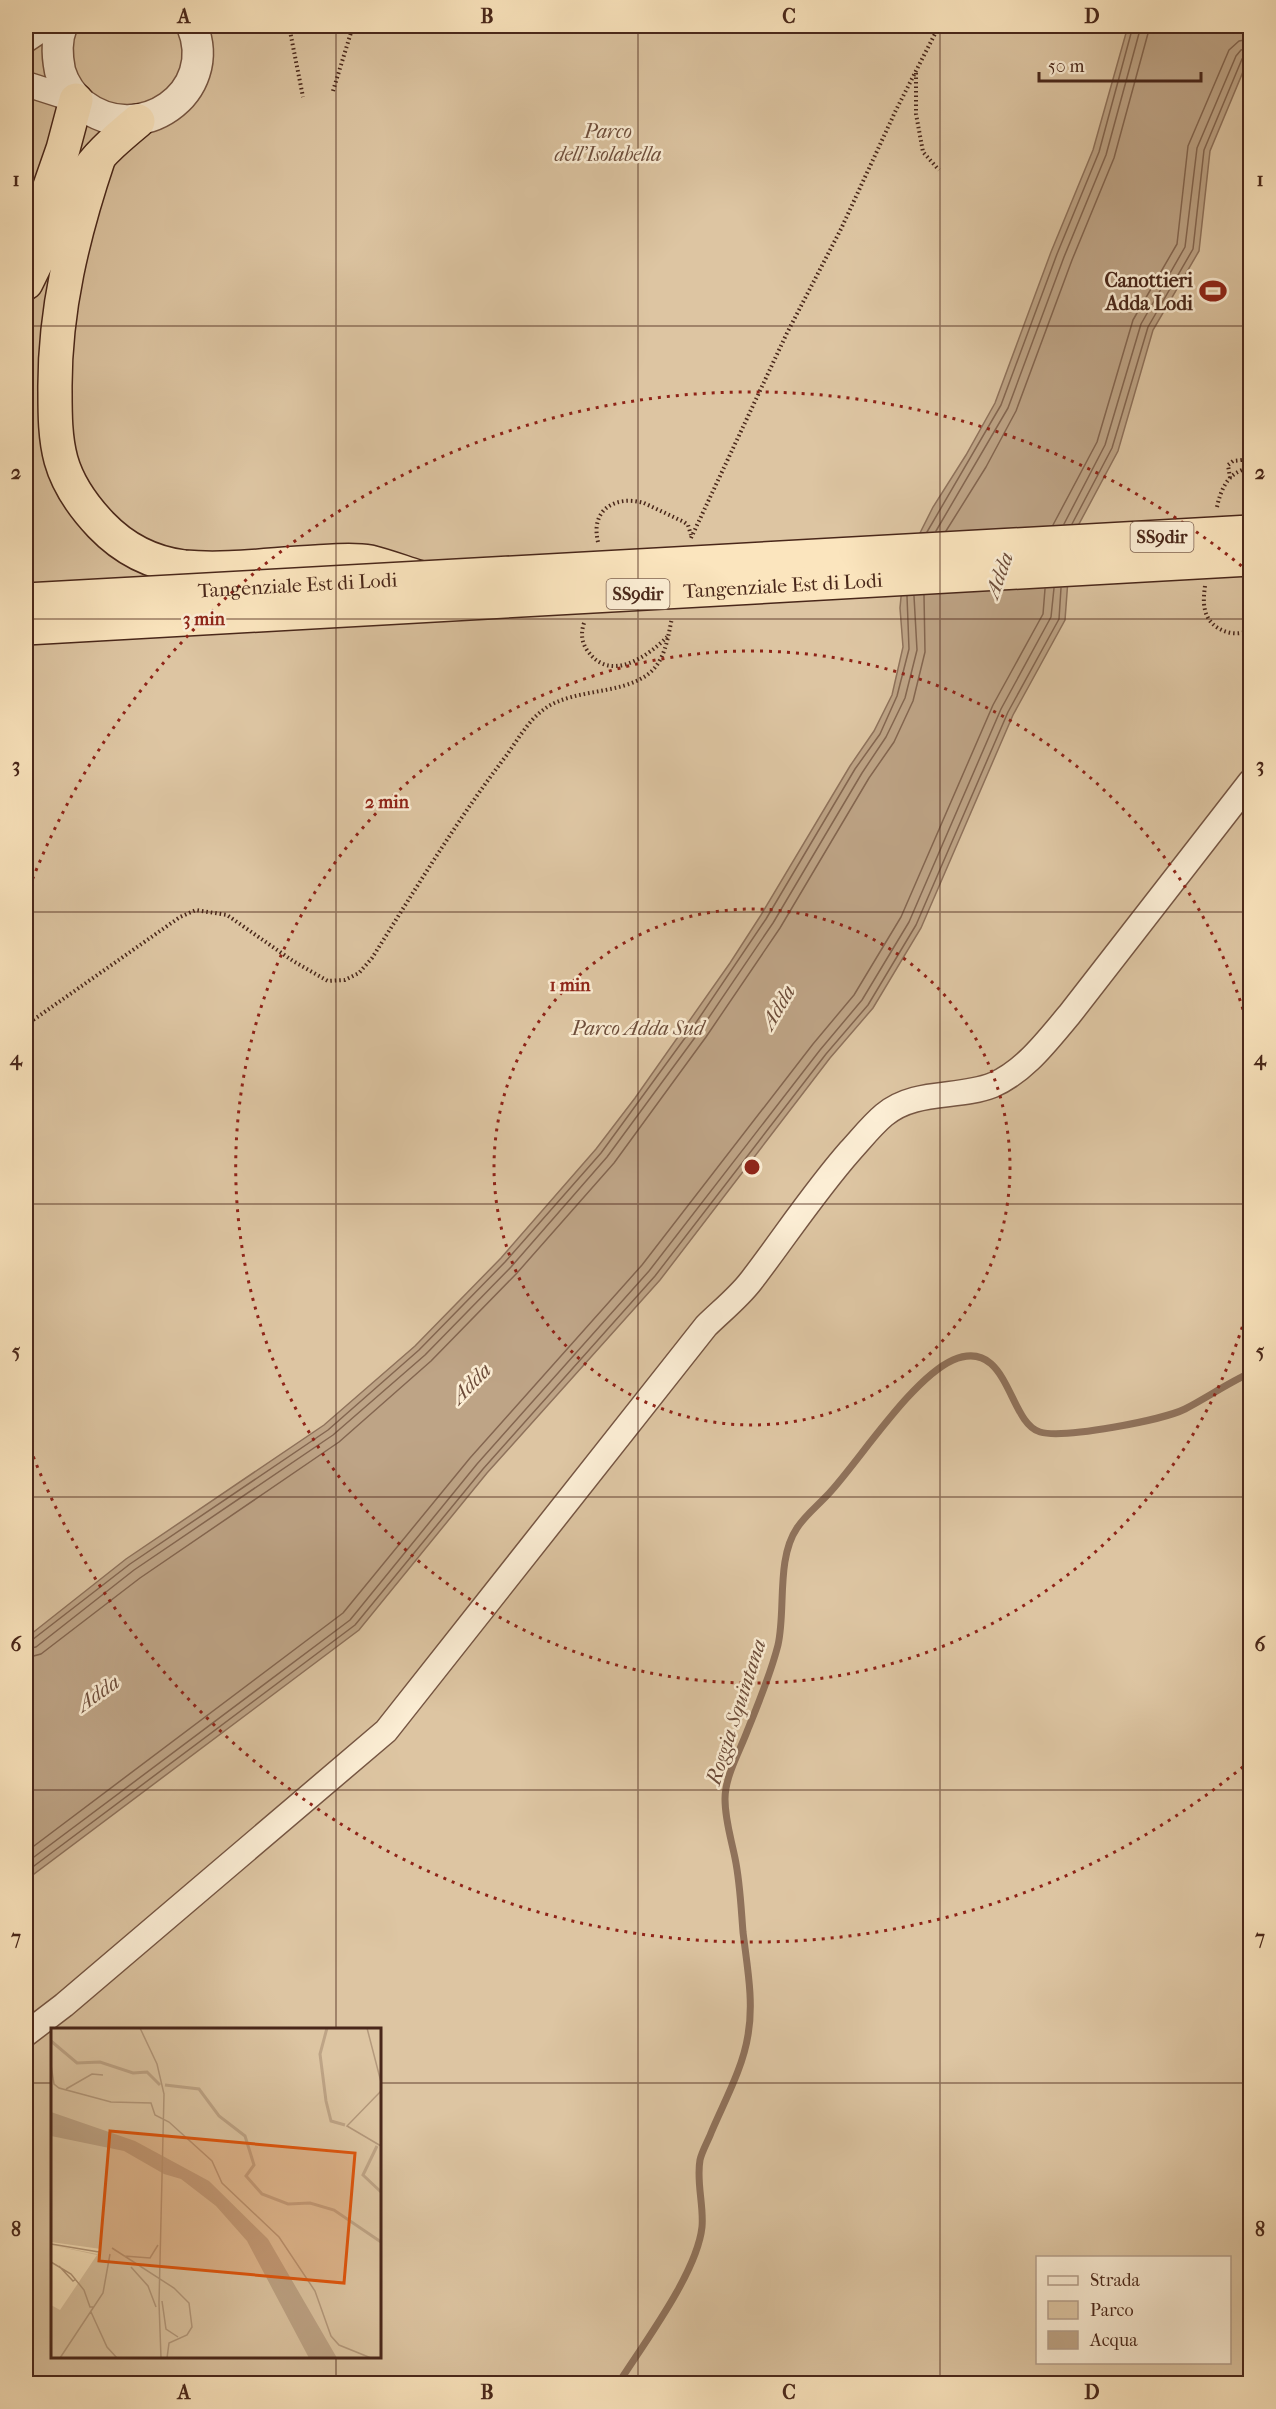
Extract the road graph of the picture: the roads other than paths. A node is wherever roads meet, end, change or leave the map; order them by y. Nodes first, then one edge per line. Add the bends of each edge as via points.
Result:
1 (47, 26) edge
2 (62, 26) edge
3 (192, 26) edge
4 (26, 40) edge
5 (26, 84) edge
6 (76, 100) junction
7 (138, 121) junction
8 (99, 157) junction
9 (53, 178) junction
10 (26, 228) edge
11 (26, 256) edge
12 (26, 284) edge
13 (1251, 532) edge
14 (1251, 559) edge
15 (423, 578) junction
16 (26, 600) edge
17 (26, 628) edge
18 (1251, 782) edge
19 (26, 2034) edge

1 - 4 street
2 - 6 street via 57,56 62,79
3 - 7 street via 197,59 191,81 178,100 159,114
5 - 6 street
6 - 7 street via 115,121
6 - 9 highway
7 - 8 highway
8 - 12 highway via 64,208
8 - 15 highway via 66,269 54,380 61,460 74,492 90,513 108,532 142,556 174,565 211,568 346,560 370,562
9 - 10 highway
9 - 11 highway
13 - 15 highway, Tangenziale Est di Lodi / SS9dir, bridge
14 - 17 highway, Tangenziale Est di Lodi / SS9dir, bridge
15 - 16 highway, Tangenziale Est di Lodi / SS9dir, bridge
18 - 19 street via 1070,1015 1014,1074 969,1092 907,1102 885,1113 867,1132 828,1177 749,1284 706,1326 386,1731

